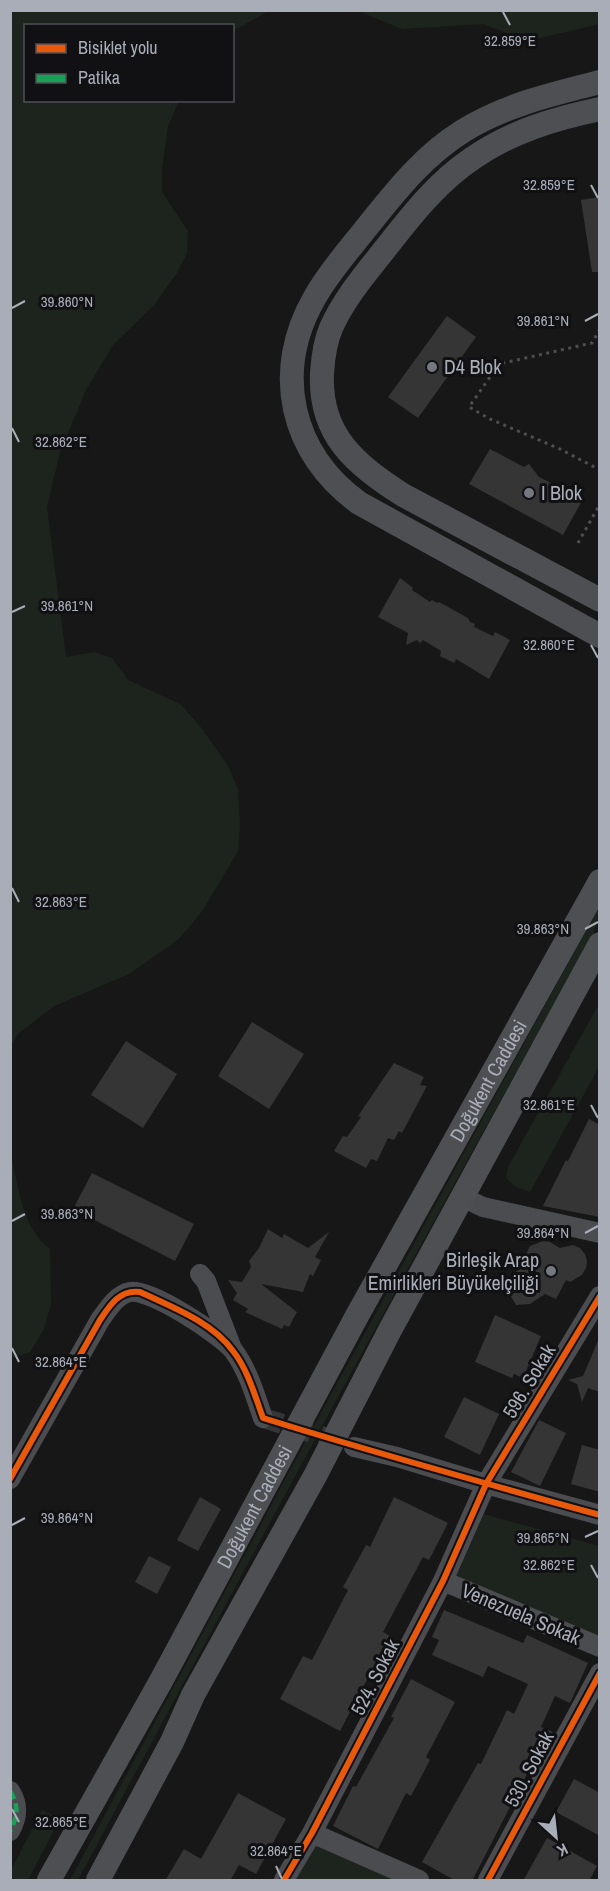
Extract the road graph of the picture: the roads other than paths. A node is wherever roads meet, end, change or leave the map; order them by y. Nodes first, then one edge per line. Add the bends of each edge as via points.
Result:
1 (600, 82) edge
2 (600, 109) edge
3 (600, 600) edge
4 (600, 636) edge
5 (600, 881) edge
6 (600, 944) edge
7 (462, 1197) junction
8 (600, 1233) edge
9 (200, 1274) dead end
10 (600, 1296) edge
11 (232, 1349) junction
12 (263, 1418) dead end
13 (354, 1447) tunnel mouth
14 (10, 1479) edge
15 (486, 1484) junction
16 (600, 1515) edge
17 (443, 1581) junction
18 (600, 1647) edge
19 (600, 1673) edge
20 (10, 1791) edge
21 (10, 1831) edge
22 (312, 1833) junction
23 (49, 1881) edge
24 (98, 1881) edge
25 (284, 1881) edge
26 (419, 1881) edge
27 (488, 1881) edge

1 - 4 main road via 524,102 464,130 436,149 343,257 315,297 298,336 292,371 294,406 301,432 321,467 339,488 359,503
2 - 3 main road via 518,133 474,157 431,193 346,301 328,338 322,386 325,407 338,438 372,475
5 - 23 main road, Doğukent Caddesi
6 - 7 main road, Doğukent Caddesi
7 - 8 street via 483,1207
7 - 24 main road, Doğukent Caddesi via 315,1476 193,1695
9 - 11 street
10 - 15 street, 596. Sokak
11 - 12 street
11 - 14 street via 182,1312 140,1292 121,1295 100,1320
13 - 15 street
15 - 16 street
15 - 17 street, 524. Sokak
17 - 18 street, Venezuela Sokak
17 - 22 street, 524. Sokak
19 - 27 street, 530. Sokak
20 - 21 street via 17,1809
22 - 25 street, 524. Sokak
22 - 26 street

